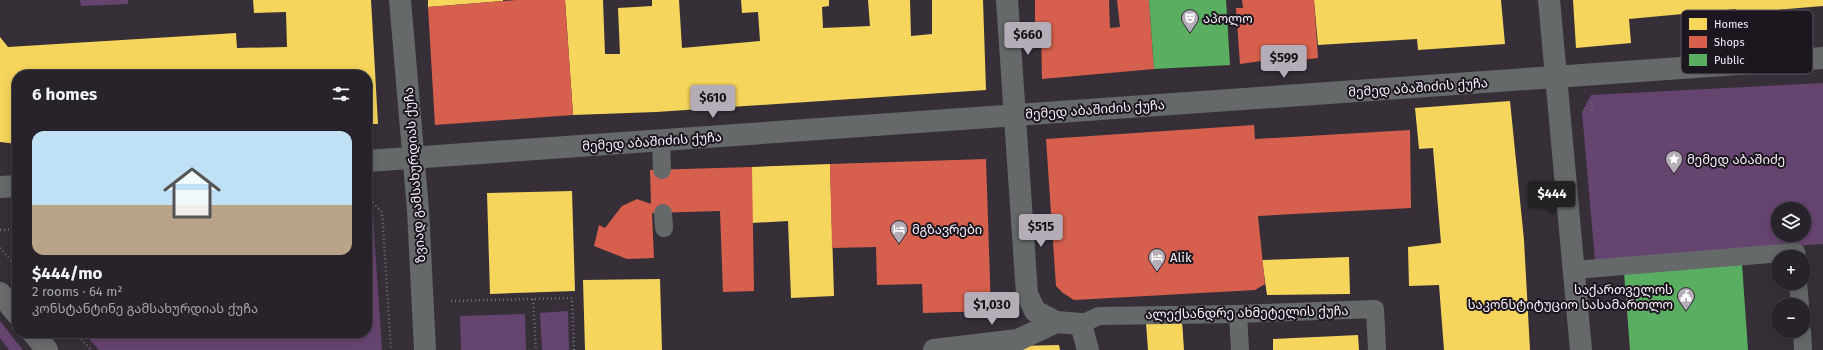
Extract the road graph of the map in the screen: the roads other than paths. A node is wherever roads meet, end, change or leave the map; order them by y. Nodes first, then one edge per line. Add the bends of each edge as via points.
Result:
1 (400, 0) edge
2 (1007, 0) edge
3 (1549, 0) edge
4 (1823, 58) edge
5 (1813, 59) edge
6 (1681, 68) edge
7 (1556, 76) junction
8 (1015, 115) junction
9 (661, 140) junction
10 (414, 158) junction
11 (372, 161) edge
12 (662, 170) dead end
13 (12, 187) edge
14 (0, 188) edge
15 (1771, 254) edge
16 (1574, 270) junction
17 (0, 293) edge
18 (12, 308) edge
19 (1238, 314) junction
20 (1056, 322) junction
21 (1081, 324) junction
22 (37, 338) edge
23 (1802, 338) edge
24 (47, 350) edge
25 (425, 350) edge
26 (934, 350) edge
27 (1088, 350) edge
28 (1240, 350) edge
29 (1377, 350) edge
30 (1581, 350) edge
31 (1803, 350) edge

1 - 10 street, ზვიად გამსახურდიას ქუჩა
2 - 8 street
3 - 7 street
4 - 5 street, მემედ აბაშიძის ქუჩა
6 - 7 street, მემედ აბაშიძის ქუჩა
7 - 8 street, მემედ აბაშიძის ქუჩა
7 - 16 street
8 - 9 street, მემედ აბაშიძის ქუჩა
8 - 20 street via 1027,294 1035,311
9 - 10 street, მემედ აბაშიძის ქუჩა
9 - 12 lane
10 - 11 street, მემედ აბაშიძის ქუჩა
10 - 25 street, ზვიად გამსახურდიას ქუჩა
13 - 14 street
15 - 16 lane
16 - 30 street
17 - 18 main road
19 - 21 lane, ალექსანდრე ახმეტელის ქუჩა via 1099,316
19 - 28 lane
19 - 29 lane, ალექსანდრე ახმეტელის ქუჩა via 1375,309
20 - 21 street
20 - 26 street via 1018,340
21 - 27 street
22 - 24 main road
23 - 31 lane

